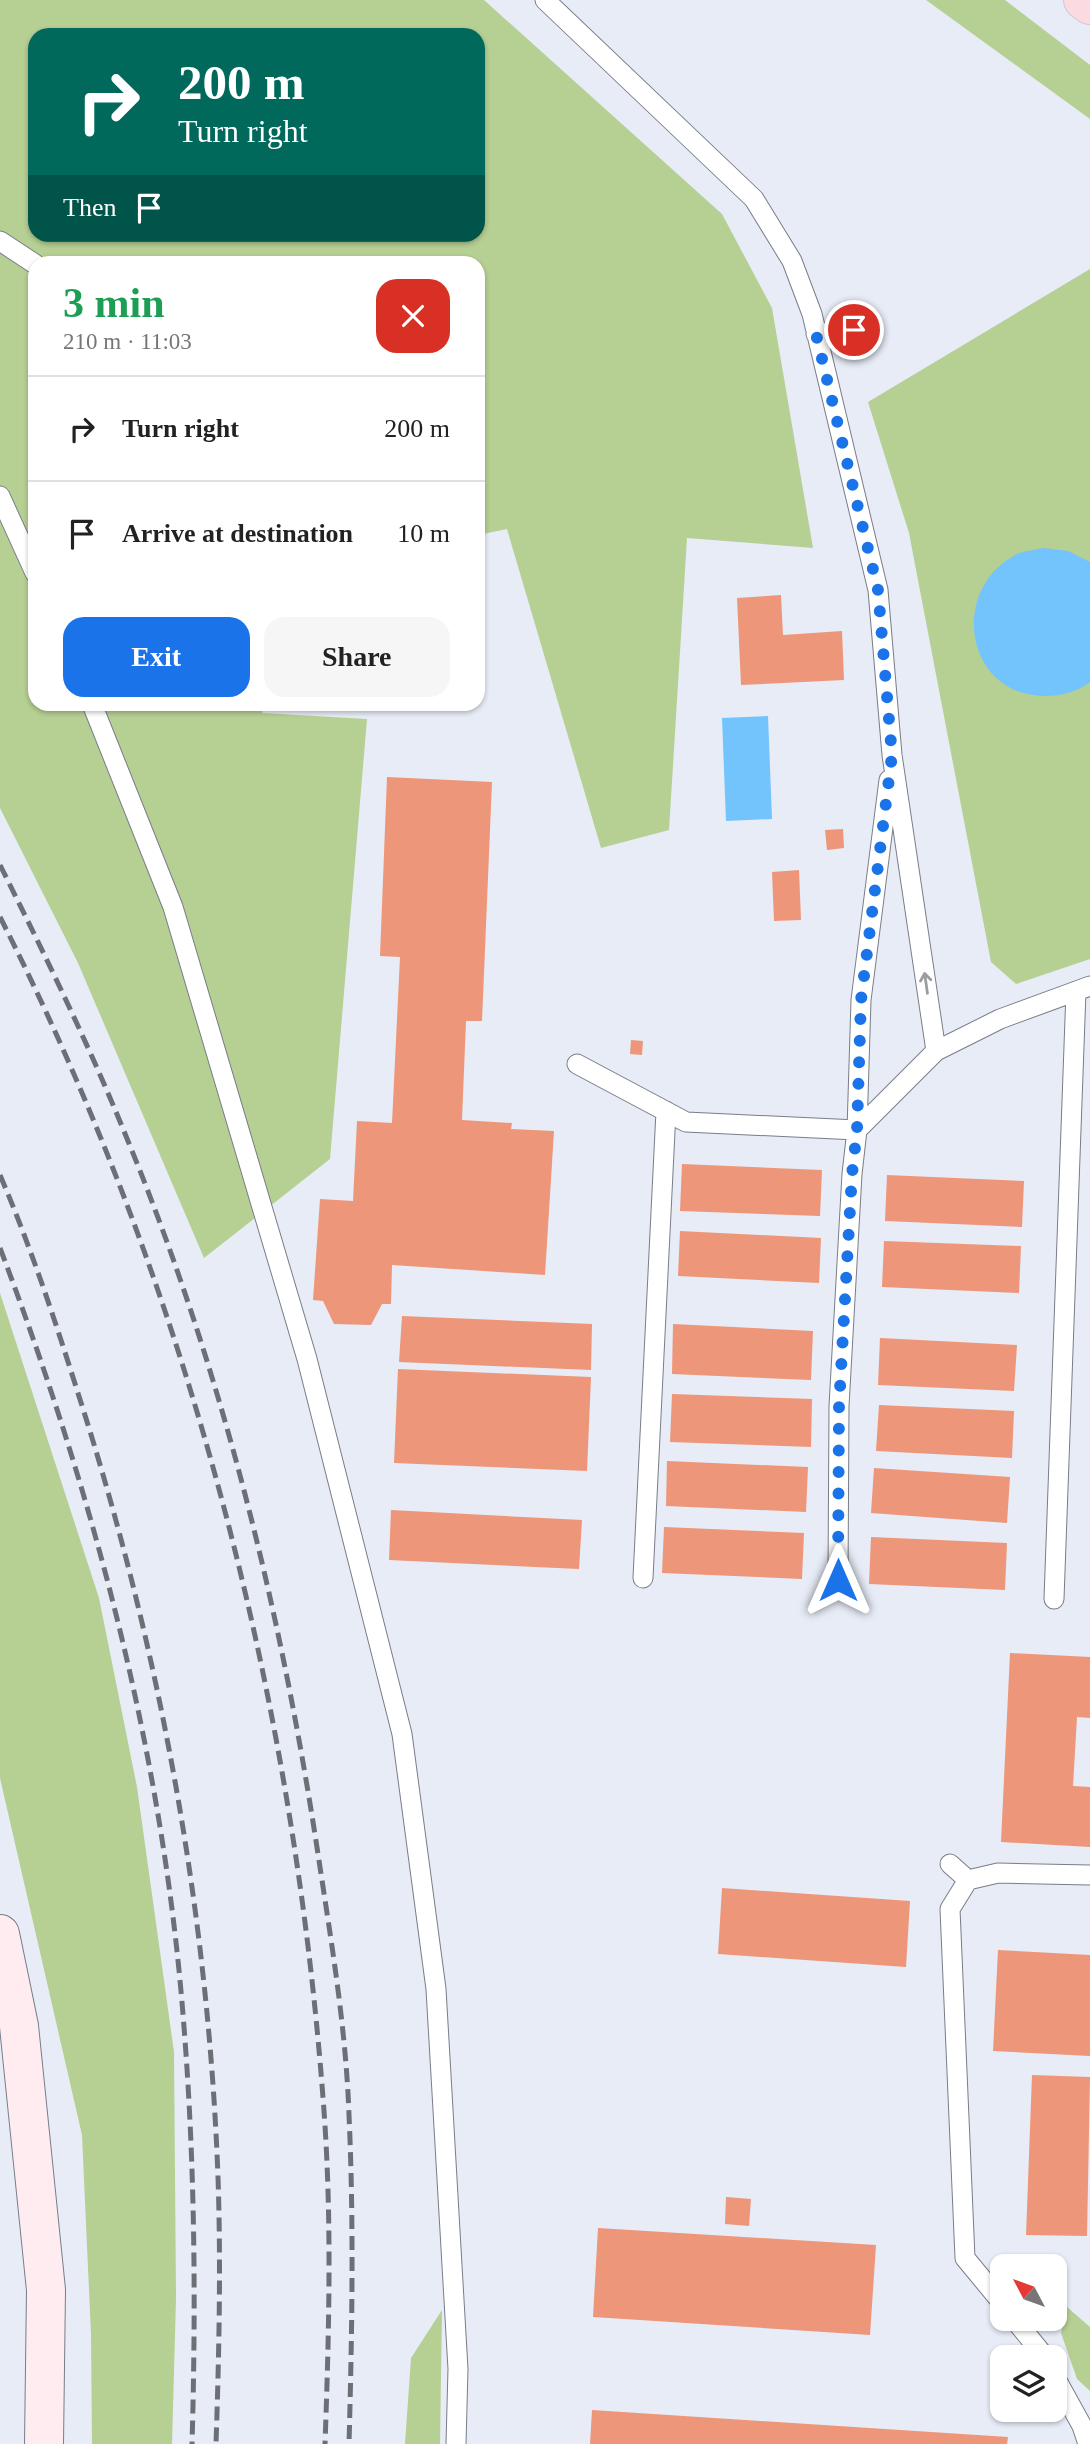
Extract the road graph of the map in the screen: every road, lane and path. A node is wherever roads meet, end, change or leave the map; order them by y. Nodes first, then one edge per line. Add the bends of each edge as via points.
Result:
1 (545, 0) edge
2 (1083, 0) edge
3 (1090, 5) edge
4 (0, 241) edge
5 (28, 259) edge
6 (854, 330) dead end
7 (816, 334) junction
8 (0, 496) edge
9 (28, 558) edge
10 (95, 711) edge
11 (892, 755) junction
12 (1083, 988) edge
13 (936, 1051) junction
14 (577, 1064) dead end
15 (666, 1111) junction
16 (857, 1130) junction
17 (643, 1578) dead end
18 (838, 1580) dead end
19 (1054, 1599) dead end
20 (950, 1864) dead end
21 (1090, 1875) edge
22 (968, 1880) junction
23 (0, 1934) edge
24 (990, 2288) edge
25 (1024, 2331) edge
26 (1035, 2345) edge
27 (1067, 2399) edge
28 (44, 2444) edge
29 (456, 2444) edge
30 (1088, 2444) edge

1 - 7 lane via 754,199 792,261
2 - 3 main road
4 - 5 lane
6 - 7 lane
7 - 11 lane via 878,590
8 - 9 lane
10 - 29 lane via 177,921 307,1359 402,1734 436,1989 458,2369
13 -> 11 lane
11 - 16 lane via 861,1000
12 - 13 lane via 1000,1019
12 - 19 lane
13 - 16 lane
14 - 15 lane
15 - 16 lane via 686,1122
15 - 17 lane
16 - 18 lane via 839,1406
20 - 22 lane
21 - 22 lane via 999,1872
22 - 24 lane via 950,1909 965,2258
23 - 28 street via 19,2026 46,2290
25 - 26 lane
27 - 30 lane

